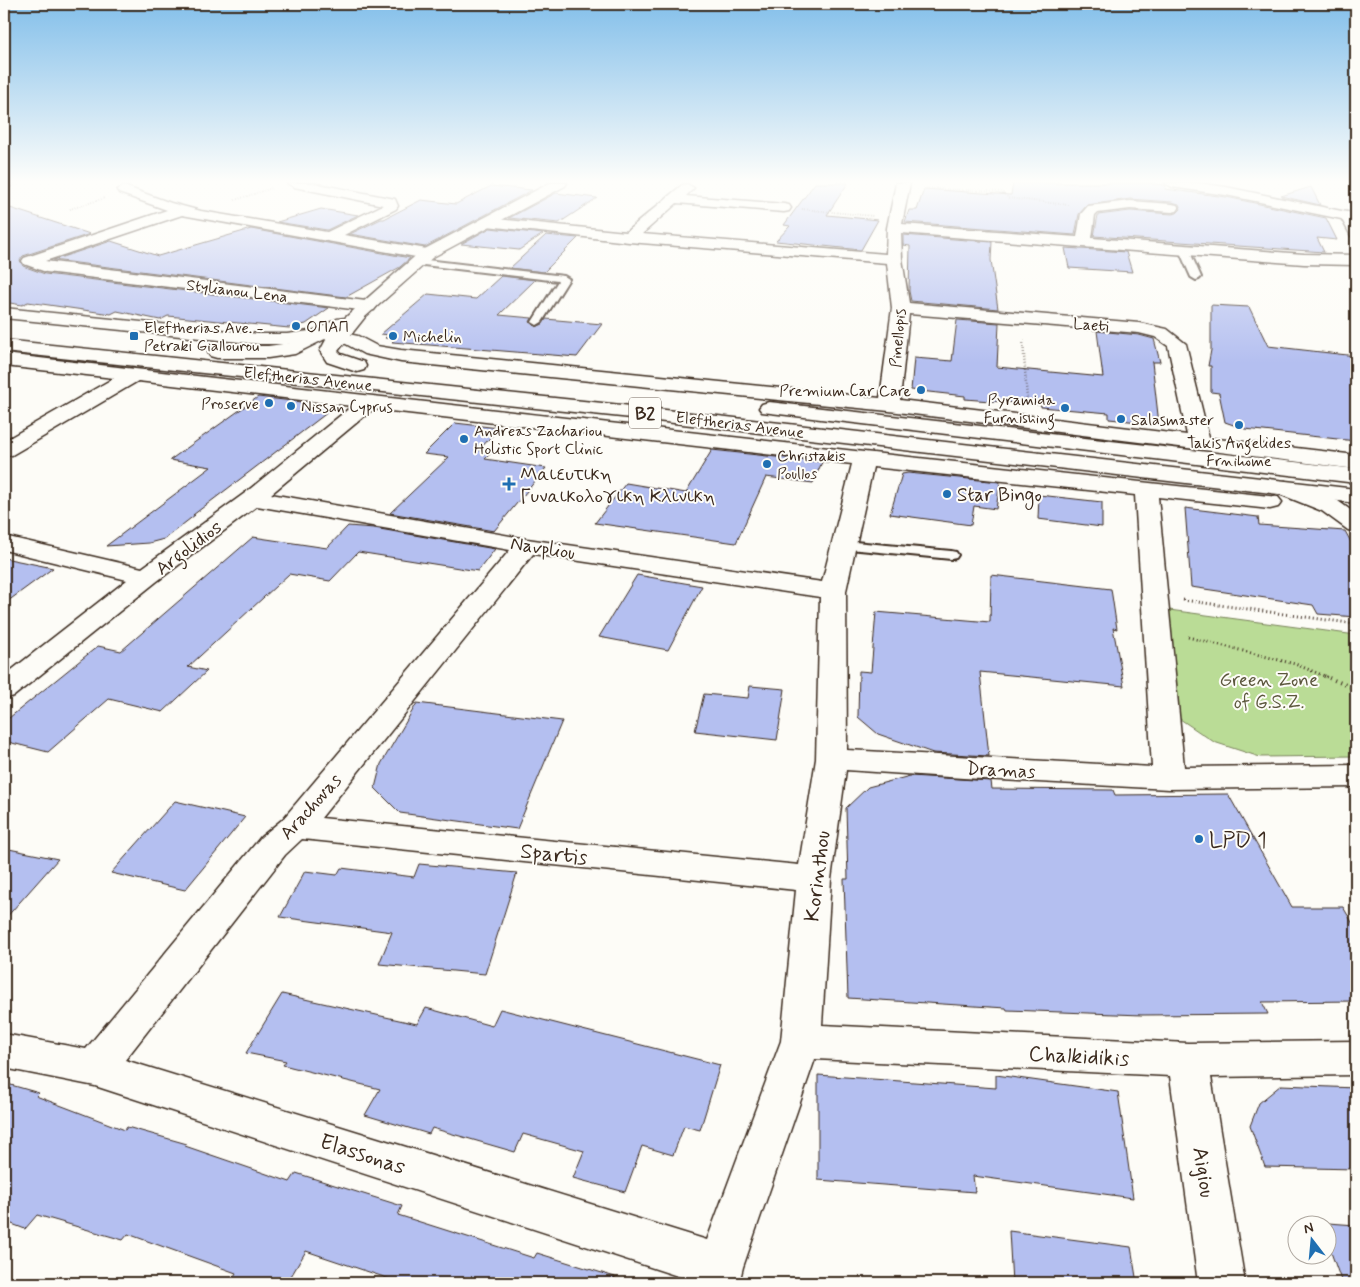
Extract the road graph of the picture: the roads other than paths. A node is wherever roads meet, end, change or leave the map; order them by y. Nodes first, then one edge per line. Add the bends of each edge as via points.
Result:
1 (88, 243) edge
2 (356, 243) edge
3 (449, 243) edge
4 (702, 243) edge
5 (894, 243) edge
6 (1084, 243) edge
7 (1184, 250) junction
8 (422, 258) junction
9 (894, 259) junction
10 (1356, 260) edge
11 (1196, 277) dead end
12 (901, 308) junction
13 (363, 310) junction
14 (4, 313) edge
15 (537, 322) dead end
16 (4, 329) edge
17 (331, 335) junction
18 (4, 346) edge
19 (216, 352) junction
20 (4, 360) edge
21 (356, 366) junction
22 (136, 374) junction
23 (370, 401) junction
24 (890, 405) junction
25 (1199, 442) junction
26 (4, 450) edge
27 (864, 458) junction
28 (1356, 462) edge
29 (1356, 476) edge
30 (1146, 490) junction
31 (1278, 495) junction
32 (1356, 496) edge
33 (253, 498) junction
34 (1356, 525) edge
35 (4, 543) edge
36 (844, 545) junction
37 (527, 546) junction
38 (951, 555) dead end
39 (146, 577) junction
40 (833, 590) junction
41 (4, 690) edge
42 (832, 759) junction
43 (1356, 776) edge
44 (1170, 778) junction
45 (295, 826) junction
46 (814, 879) junction
47 (801, 1041) junction
48 (4, 1051) edge
49 (1356, 1058) edge
50 (1188, 1060) junction
51 (95, 1068) junction
52 (718, 1275) edge
53 (1222, 1283) edge

1 - 13 main road, Stylianou Lena via 30,261 46,267
2 - 8 main road
3 - 8 main road
4 - 9 main road
5 - 9 main road, Pinellopis
6 - 7 main road
7 - 10 main road
7 - 11 lane
8 - 13 main road
8 - 15 lane via 564,279
9 - 12 main road, Pinellopis
12 - 24 main road, Pinellopis
12 - 25 main road, Laeti via 1139,328 1161,333 1177,344
13 - 17 main road
14 - 17 main road via 251,339
16 - 19 main road, Eleftherias Avenue / B2
17 - 19 main road via 276,351
17 - 21 main road via 334,358
17 - 24 main road via 352,340 371,350 401,356
18 - 31 main road, Eleftherias Avenue / B2 via 631,412
19 - 21 main road, Eleftherias Avenue / B2
20 - 22 main road
21 - 29 main road, Eleftherias Avenue / B2 via 652,395
22 - 23 main road
22 - 26 main road
23 - 27 main road
23 - 33 main road, Argolidios
24 - 25 main road
25 - 28 main road
27 - 30 main road
27 - 36 main road, Korinthou
30 - 31 main road
30 - 44 main road
31 - 32 main road, Eleftherias Avenue / B2
31 - 34 main road via 1330,506
33 - 37 main road, Navpliou
33 - 39 main road, Argolidios
35 - 39 main road
36 - 38 lane
36 - 40 main road, Korinthou
37 - 40 main road, Navpliou
37 - 45 main road, Arachovas
39 - 41 main road, Argolidios
40 - 42 main road, Korinthou
42 - 44 main road, Dramas
42 - 46 main road, Korinthou
43 - 44 main road, Dramas
45 - 46 main road, Spartis
45 - 51 main road, Arachovas via 272,846
46 - 47 main road, Korinthou
47 - 50 main road, Chalkidikis
47 - 52 main road, Korinthou
48 - 51 main road, Elassonas
49 - 50 main road, Chalkidikis
50 - 53 main road, Aigiou
51 - 52 main road, Elassonas

